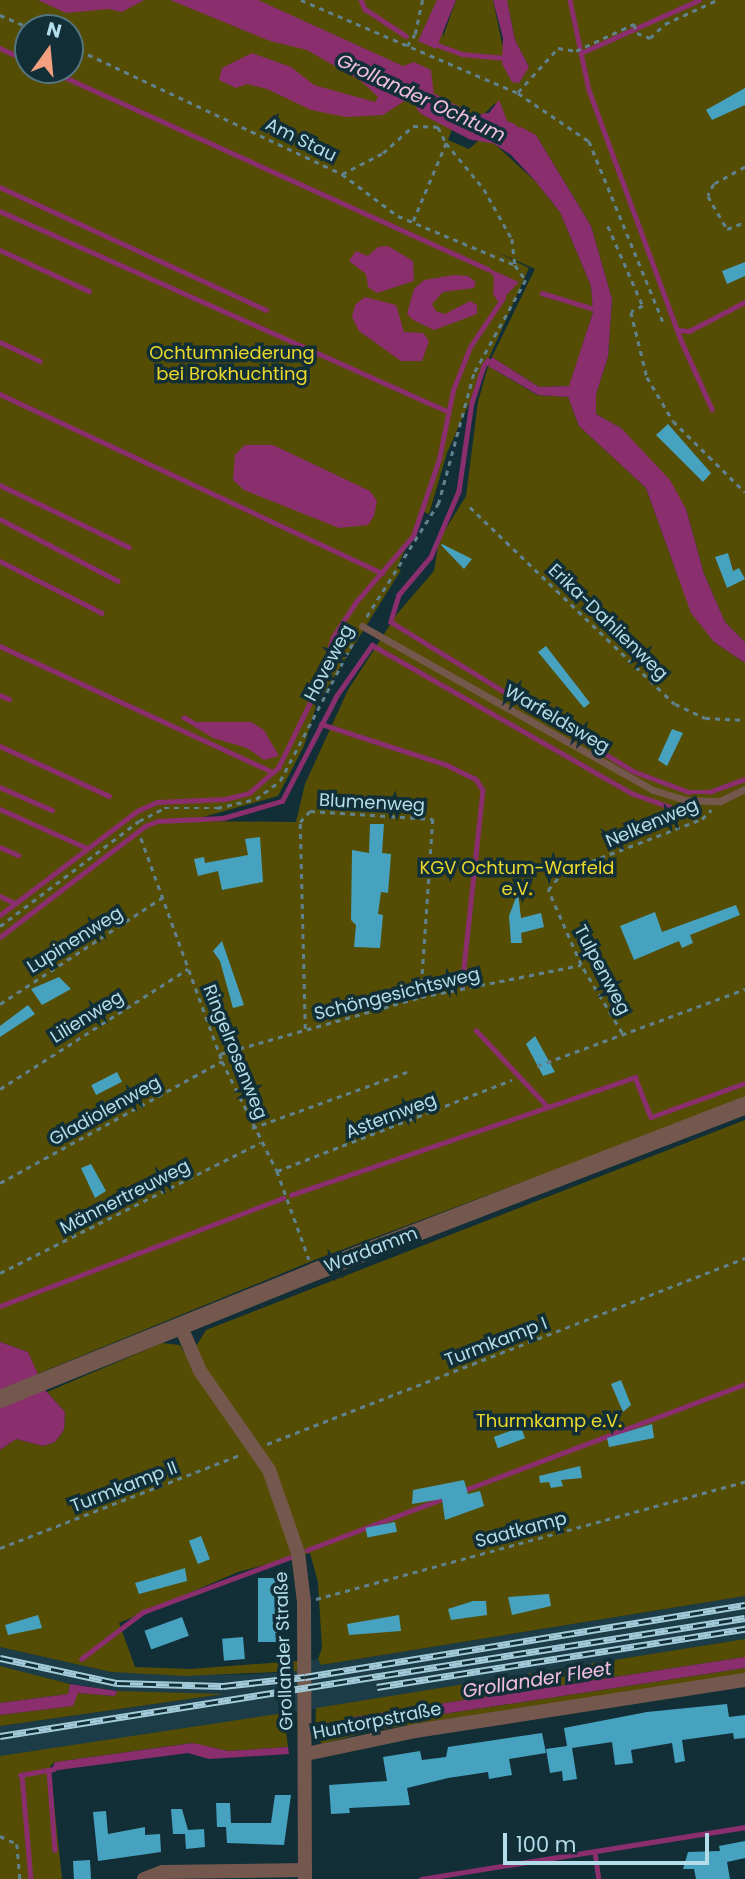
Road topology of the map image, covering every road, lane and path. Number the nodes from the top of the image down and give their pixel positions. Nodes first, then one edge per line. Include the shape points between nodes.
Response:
1 (301, 0) edge
2 (422, 0) edge
3 (717, 0) edge
4 (407, 46) junction
5 (84, 53) edge
6 (518, 93) junction
7 (446, 143) junction
8 (745, 167) edge
9 (342, 174) junction
10 (413, 222) junction
11 (745, 222) edge
12 (608, 226) dead end
13 (515, 265) junction
14 (663, 321) dead end
15 (745, 492) edge
16 (470, 507) dead end
17 (362, 626) junction
18 (745, 720) edge
19 (745, 789) edge
20 (720, 801) junction
21 (141, 838) dead end
22 (552, 880) joint
23 (163, 897) junction
24 (0, 926) edge
25 (581, 965) junction
26 (188, 969) junction
27 (745, 989) edge
28 (421, 998) junction
29 (0, 1004) edge
30 (305, 1029) junction
31 (621, 1034) junction
32 (219, 1054) junction
33 (222, 1061) junction
34 (537, 1066) dead end
35 (407, 1073) dead end
36 (512, 1080) dead end
37 (0, 1088) edge
38 (745, 1106) edge
39 (252, 1128) junction
40 (261, 1143) junction
41 (277, 1171) junction
42 (0, 1183) edge
43 (745, 1258) edge
44 (314, 1272) junction
45 (0, 1273) edge
46 (181, 1327) junction
47 (0, 1399) edge
48 (257, 1448) junction
49 (745, 1482) edge
50 (0, 1548) edge
51 (304, 1602) junction
52 (745, 1680) edge
53 (306, 1754) junction
54 (0, 1836) edge
55 (250, 1875) edge
56 (305, 1875) edge
57 (20, 1879) edge
58 (144, 1879) edge

1 - 4 path
2 - 4 path via 415,34
3 - 6 path via 665,24 650,38 637,33 634,24 576,51 558,48
4 - 6 path
5 - 9 path, Am Stau
6 - 14 path via 589,141
7 - 9 path via 439,127 413,126 383,153
7 - 10 path
7 - 13 path via 484,188 512,239
8 - 11 path via 709,188 708,196 727,229
9 - 10 path, Am Stau
10 - 13 path, Am Stau
12 - 15 path via 643,306 631,312 648,377 673,421
13 - 17 path, Hoveweg via 526,280 474,374 439,503 408,556 377,594
16 - 18 path, Erika-Dahlienweg via 675,704 705,718
17 - 20 lane, Warfeldsweg via 627,778 685,800
17 - 24 path, Hoveweg via 280,781 256,799 217,808 164,808 138,821
19 - 20 lane, Warfeldsweg
20 - 22 path, Nelkenweg via 702,819
21 - 23 path, Ringelrosenweg
22 - 25 path, Tulpenweg via 548,890
23 - 26 path, Ringelrosenweg
23 - 29 path, Lupinenweg
25 - 28 path, Schöngesichtsweg
25 - 31 path, Tulpenweg
26 - 32 path, Ringelrosenweg
26 - 37 path, Lilienweg
27 - 31 path
28 - 30 path, Schöngesichtsweg
28 - 30 path, Blumenweg via 433,819 310,811 300,822
30 - 32 path, Schöngesichtsweg
31 - 34 path
32 - 33 path, Ringelrosenweg
33 - 39 path, Ringelrosenweg
33 - 42 path, Gladiolenweg
35 - 39 path
36 - 41 path, Asternweg
38 - 44 street, Wardamm
39 - 40 path, Ringelrosenweg
40 - 41 path, Ringelrosenweg
40 - 45 path, Männertreuweg
41 - 44 path, Ringelrosenweg
43 - 48 path, Turmkamp I
44 - 46 street, Wardamm
46 - 47 street, Wardamm
46 - 48 street, Grollander Straße via 200,1371
48 - 50 path, Turmkamp II
48 - 51 street, Grollander Straße via 298,1553
49 - 51 path, Saatkamp
51 - 53 street, Grollander Straße
52 - 53 street, Huntorpstraße via 415,1731
53 - 56 street, Grollander Straße
54 - 57 path via 17,1844
55 - 56 street
55 - 58 street via 162,1872

